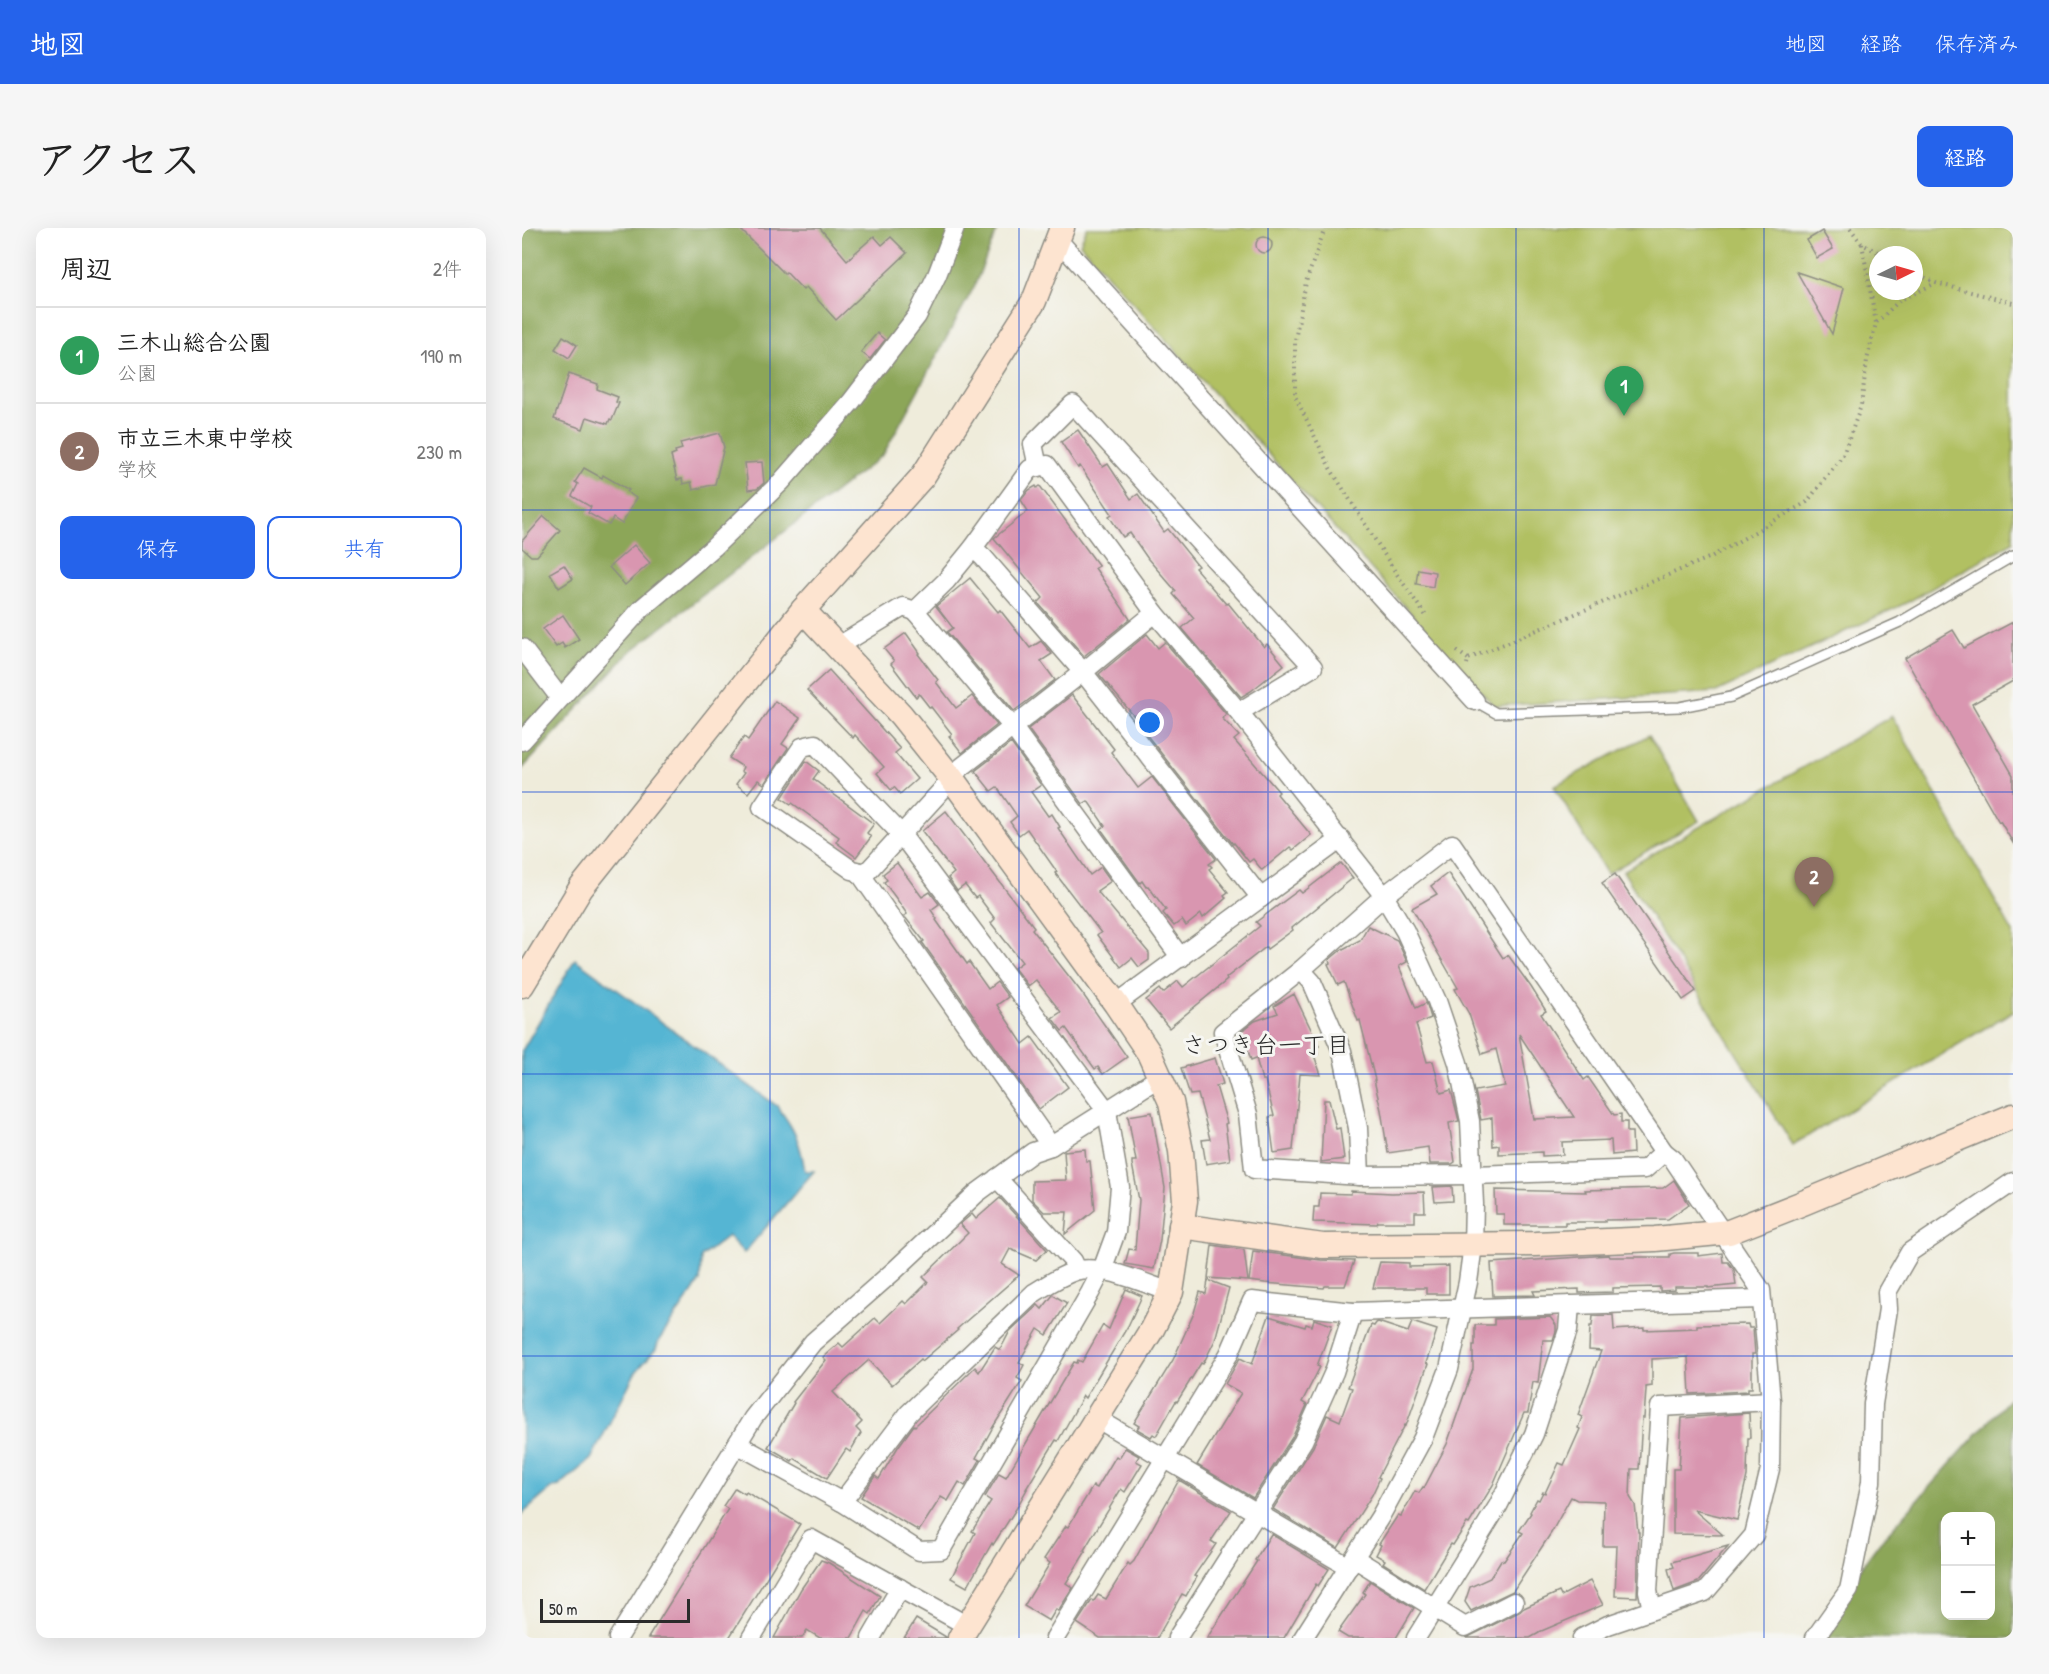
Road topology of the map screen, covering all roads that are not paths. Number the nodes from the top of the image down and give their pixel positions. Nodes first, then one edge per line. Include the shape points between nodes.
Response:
1 (955, 228) edge
2 (1060, 234) edge
3 (1038, 467) junction
4 (973, 548) junction
5 (2013, 556) edge
6 (803, 610) junction
7 (915, 611) junction
8 (1155, 613) junction
9 (837, 647) junction
10 (522, 648) edge
11 (1083, 672) junction
12 (560, 698) junction
13 (1475, 701) joint
14 (1239, 712) junction
15 (1012, 726) junction
16 (522, 741) edge
17 (950, 778) junction
18 (901, 834) junction
19 (1341, 839) junction
20 (859, 872) junction
21 (1384, 896) junction
22 (1262, 898) junction
23 (1181, 958) junction
24 (1301, 970) junction
25 (522, 985) edge
26 (1116, 1004) junction
27 (1160, 1077) junction
28 (1107, 1112) junction
29 (2013, 1116) edge
30 (1051, 1146) junction
31 (1664, 1152) junction
32 (1473, 1175) junction
33 (1360, 1176) junction
34 (997, 1178) junction
35 (2013, 1182) edge
36 (1181, 1226) junction
37 (1723, 1232) junction
38 (1473, 1245) junction
39 (1077, 1270) junction
40 (1102, 1270) junction
41 (1171, 1292) junction
42 (1761, 1299) junction
43 (1570, 1305) junction
44 (1462, 1308) junction
45 (1353, 1312) junction
46 (1771, 1401) junction
47 (1096, 1418) junction
48 (737, 1444) junction
49 (1166, 1459) junction
50 (842, 1502) junction
51 (1257, 1513) junction
52 (1351, 1562) junction
53 (900, 1588) junction
54 (1514, 1602) dead end
55 (1435, 1607) junction
56 (1652, 1610) junction
57 (963, 1631) edge
58 (618, 1638) edge
59 (751, 1638) edge
60 (871, 1638) edge
61 (1055, 1638) edge
62 (1177, 1638) edge
63 (1303, 1638) edge
64 (1416, 1638) edge
65 (1582, 1638) edge
66 (1815, 1638) edge

1 - 12 street via 917,316 851,402 781,482 714,547 642,608
2 - 6 street via 1034,301 923,476
2 - 13 street
3 - 4 street via 1030,469
3 - 8 street via 1047,465
3 - 14 street via 1034,444 1072,404 1313,667
4 - 7 street
4 - 11 street
5 - 13 lane via 1900,622 1731,697 1680,706 1496,713
6 - 9 street
6 - 25 street via 581,888
7 - 9 street via 903,607
7 - 15 street
8 - 11 street
8 - 14 street
9 - 17 street via 901,715
10 - 12 street
11 - 15 street
11 - 22 street
12 - 16 street
14 - 19 street
15 - 17 street
15 - 23 street
17 - 18 street
17 - 26 street
18 - 20 street via 866,873
18 - 20 street via 815,744 802,747 762,807
18 - 28 street
19 - 21 street
19 - 22 street
20 - 30 street
21 - 24 street
21 - 31 street via 1452,844
21 - 32 street via 1437,1001 1458,1063 1470,1121
22 - 23 street
23 - 26 street
24 - 33 street via 1312,982 1342,1051 1358,1128
24 - 33 street via 1223,1032 1248,1114 1254,1169
26 - 27 street
27 - 28 street
27 - 36 street via 1171,1102 1181,1151 1185,1201
28 - 30 street
28 - 40 street via 1120,1187 1116,1232
29 - 37 street
30 - 34 street via 1033,1152
31 - 32 street via 1645,1169
31 - 37 street via 1673,1159
32 - 33 street
32 - 38 street
34 - 39 street
34 - 48 street via 813,1342
35 - 66 street via 1910,1252 1887,1292 1888,1309 1873,1404 1871,1482 1849,1590
36 - 38 street via 1323,1246
36 - 41 street
37 - 38 street via 1655,1239
37 - 42 street via 1761,1290
38 - 44 street
39 - 40 street
39 - 50 street via 1034,1293 909,1413
40 - 41 street
40 - 50 street via 941,1550 919,1551
41 - 47 street
42 - 43 street
42 - 46 street
43 - 44 street
43 - 55 street via 1568,1330 1534,1434 1498,1506
44 - 45 street
44 - 52 street via 1449,1369 1423,1438
45 - 49 street via 1252,1301 1229,1353
45 - 51 street via 1334,1372 1303,1441
46 - 56 street via 1770,1469 1754,1535 1705,1592
46 - 56 street via 1660,1407 1648,1591
47 - 49 street
47 - 57 street
48 - 50 street
48 - 58 street
49 - 51 street
49 - 61 street
51 - 52 street
51 - 62 street
52 - 55 street
52 - 63 street
53 - 57 street
53 - 59 street via 811,1539
53 - 60 street
54 - 55 street via 1465,1627
55 - 64 street
56 - 65 street

